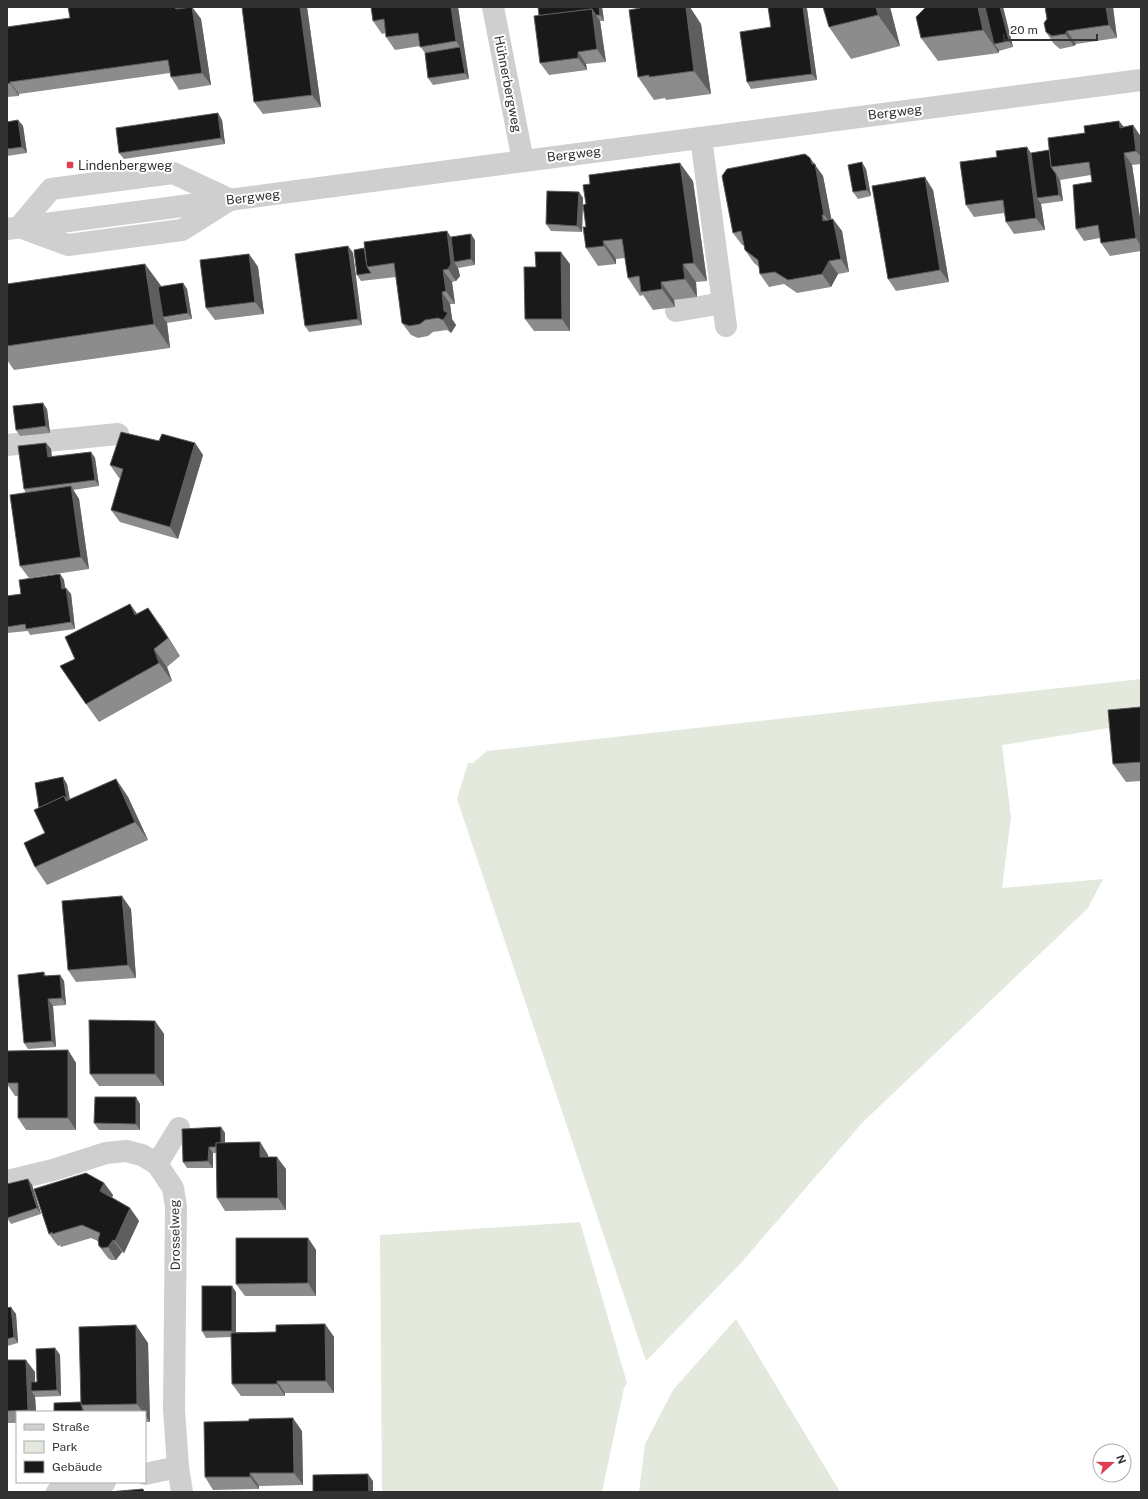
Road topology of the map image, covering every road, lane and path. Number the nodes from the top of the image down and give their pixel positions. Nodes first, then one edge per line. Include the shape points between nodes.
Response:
1 (494, 7) edge
2 (1141, 80) edge
3 (701, 138) junction
4 (523, 160) junction
5 (230, 200) junction
6 (13, 228) edge
7 (723, 303) junction
8 (676, 312) dead end
9 (726, 326) dead end
10 (118, 434) dead end
11 (7, 445) edge
12 (178, 1128) dead end
13 (157, 1164) junction
14 (7, 1180) edge
15 (178, 1467) junction
16 (146, 1474) edge
17 (100, 1483) edge
18 (57, 1492) edge
19 (182, 1492) edge

1 - 4 street, Hühnerbergweg
2 - 3 street, Bergweg
3 - 4 street, Bergweg
3 - 7 street
4 - 5 street, Bergweg
5 - 6 street, Bergweg
5 - 6 street via 173,173 51,189
7 - 8 street
7 - 9 street
10 - 11 street
12 - 13 street
13 - 14 street, Drosselweg via 142,1155 126,1151 106,1153 53,1170
13 - 15 street, Drosselweg via 173,1188 176,1207 174,1410
15 - 16 street
15 - 19 street, Drosselweg
17 - 18 street

